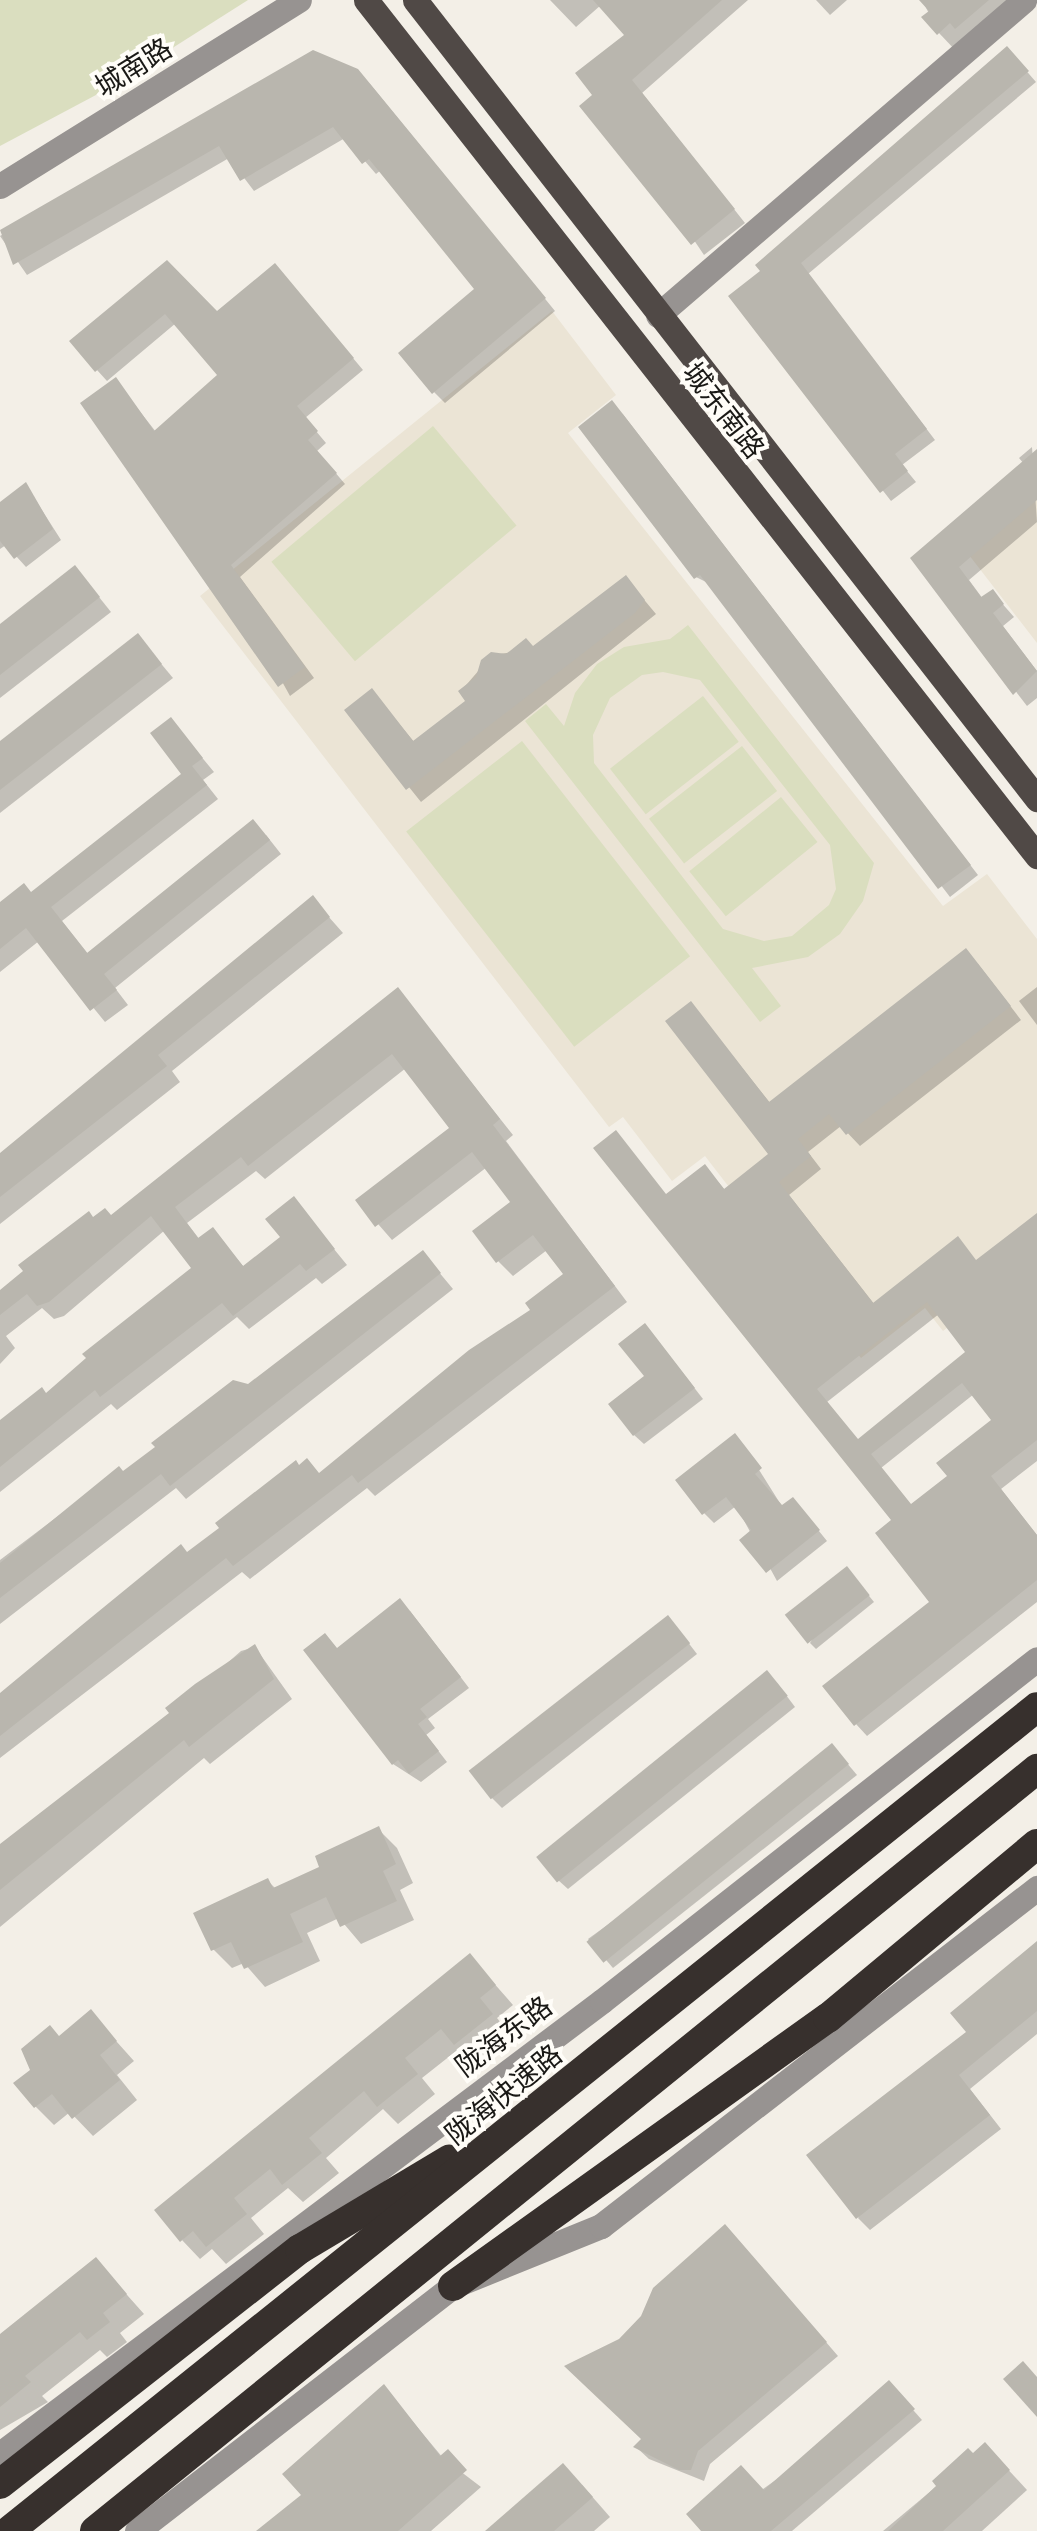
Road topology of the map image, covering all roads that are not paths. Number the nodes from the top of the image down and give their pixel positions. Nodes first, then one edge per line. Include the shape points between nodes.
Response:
1 (300, 0) edge
2 (366, 0) edge
3 (414, 0) edge
4 (1024, 0) edge
5 (0, 186) edge
6 (658, 315) junction
7 (1037, 799) edge
8 (1037, 856) edge
9 (1037, 1659) edge
10 (1037, 1707) edge
11 (1037, 1769) edge
12 (1037, 1844) edge
13 (1037, 1888) edge
14 (554, 2097) junction
15 (453, 2286) junction
16 (0, 2454) edge
17 (0, 2484) edge
18 (9, 2531) edge
19 (95, 2531) edge
20 (137, 2531) edge

1 - 5 street, 城南路
2 - 8 main road, 城东南路
3 - 6 main road, 城东南路
4 - 6 street
6 - 7 main road, 城东南路
9 - 16 street, 陇海东路 via 602,2002
10 - 14 highway, 陇海快速路
11 - 19 highway
12 - 15 highway via 828,2018
13 - 15 street via 601,2226
14 - 17 highway via 300,2250
14 - 18 highway, 陇海快速路
15 - 20 street

